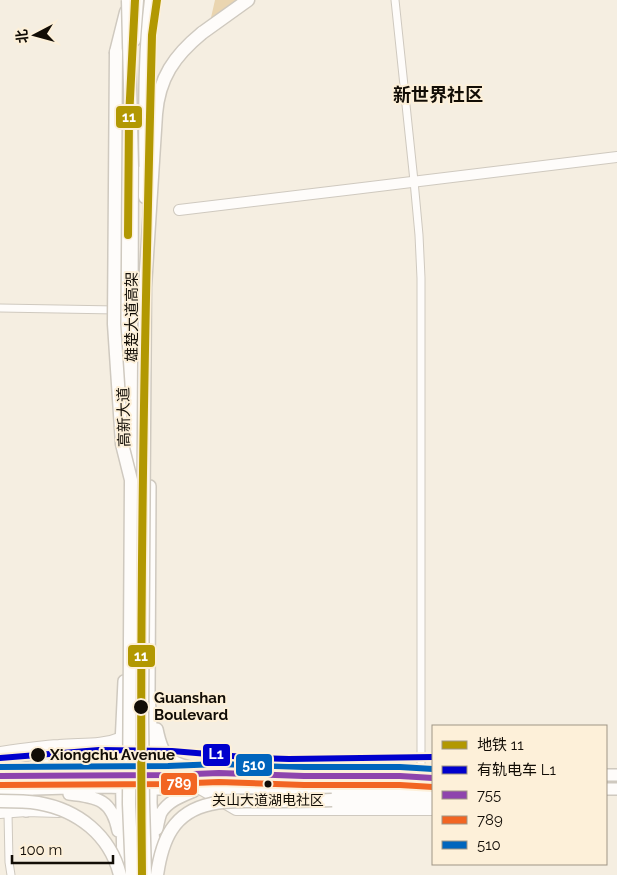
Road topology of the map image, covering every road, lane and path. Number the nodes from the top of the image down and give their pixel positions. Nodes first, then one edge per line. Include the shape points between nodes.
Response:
1 (129, 0) edge
2 (137, 0) edge
3 (153, 0) edge
4 (395, 0) edge
5 (247, 1) edge
6 (617, 157) edge
7 (132, 167) junction
8 (414, 181) junction
9 (179, 210) dead end
10 (145, 287) junction
11 (0, 308) edge
12 (122, 310) junction
13 (130, 480) junction
14 (149, 695) junction
15 (122, 740) junction
16 (0, 752) edge
17 (219, 773) junction
18 (0, 775) edge
19 (122, 775) junction
20 (152, 775) junction
21 (421, 778) junction
22 (432, 778) edge
23 (28, 788) junction
24 (122, 788) junction
25 (152, 789) junction
26 (200, 789) junction
27 (0, 790) edge
28 (432, 790) edge
29 (432, 800) edge
30 (0, 801) edge
31 (432, 810) edge
32 (26, 811) junction
33 (4, 813) edge
34 (154, 845) junction
35 (122, 848) junction
36 (11, 875) edge
37 (122, 875) edge
38 (132, 875) edge
39 (145, 875) edge
40 (152, 875) edge
41 (157, 875) edge

1 - 7 highway, bridge
1 - 12 main road, 高新大道 via 125,62
1 - 13 highway, bridge via 116,52 114,324 122,444
2 - 7 highway, 雄楚大道高架, bridge
3 - 10 highway, 雄楚大道高架, bridge via 147,41
3 - 14 main road, 高新大道 via 148,287
4 - 8 street
5 - 10 highway, bridge via 184,49 175,59 160,90
6 - 8 main road
7 - 13 highway, 雄楚大道高架, bridge
8 - 9 main road
8 - 21 street via 421,278
10 - 39 highway, 雄楚大道高架, bridge via 142,705
11 - 12 street
12 - 15 main road, 高新大道 via 127,537
13 - 38 highway, 雄楚大道高架, bridge via 129,804
14 - 17 main road via 161,747 170,760
14 - 20 main road, 高新大道
15 - 16 main road
15 - 18 main road via 93,761 27,768
15 - 19 main road, 高新大道
17 - 20 main road
17 - 21 main road
18 - 19 main road
19 - 20 main road
19 - 24 main road, 高新大道
20 - 25 main road, 高新大道
21 - 22 main road
23 - 24 main road
23 - 27 main road
23 - 32 main road
23 - 35 main road via 92,797 101,802 116,819
24 - 25 main road
24 - 35 main road, 高新大道
25 - 26 main road
25 - 34 main road, 高新大道
26 - 28 main road
26 - 31 main road via 236,810
26 - 34 main road via 166,807 160,816
29 - 41 highway, bridge via 228,801 210,804 185,816 171,830 161,851
30 - 37 highway, bridge via 37,803 63,809 81,818 106,844
32 - 33 main road
32 - 37 main road via 64,812 91,822 110,839
33 - 36 street
34 - 40 main road
35 - 37 main road

